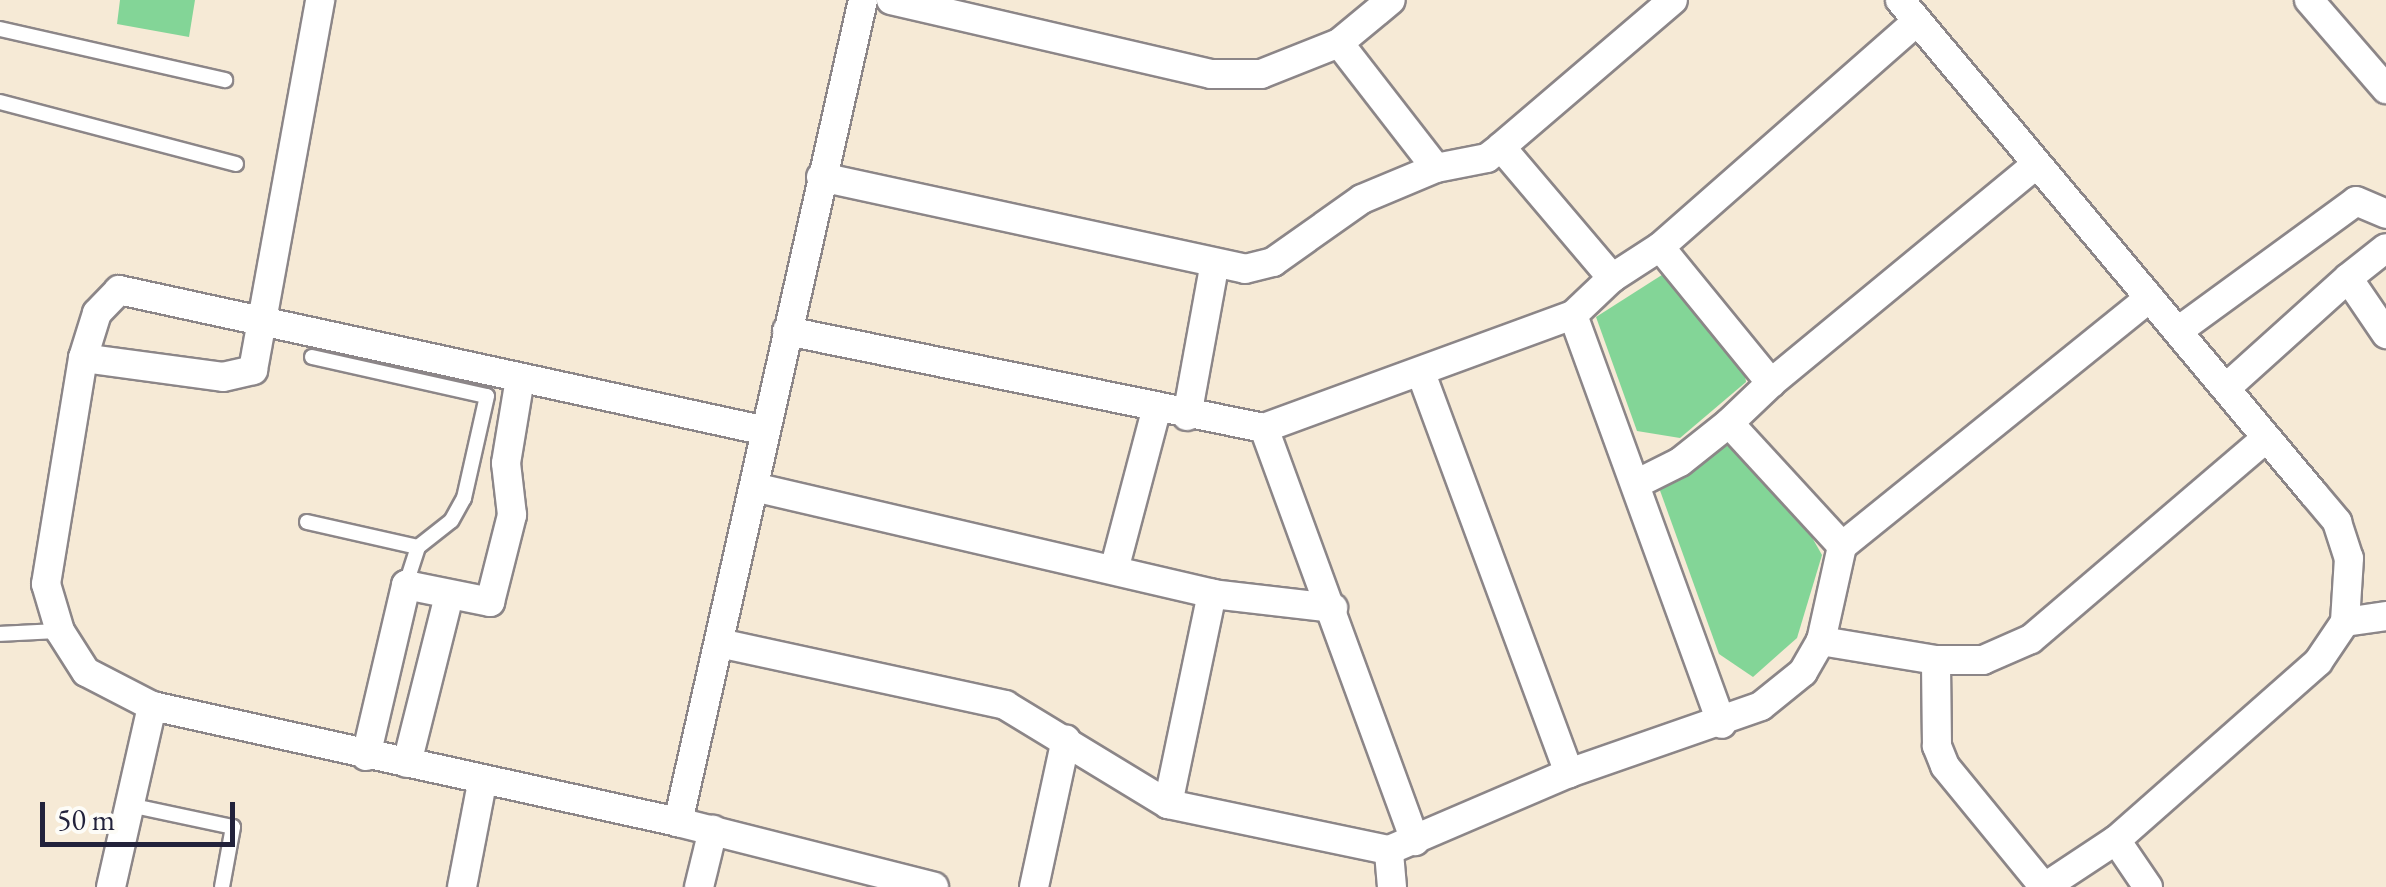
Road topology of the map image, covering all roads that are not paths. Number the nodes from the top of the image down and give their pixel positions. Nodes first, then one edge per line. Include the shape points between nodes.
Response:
1 (320, 0) edge
2 (863, 0) edge
3 (891, 0) edge
4 (1391, 0) edge
5 (1673, 0) edge
6 (2309, 0) edge
7 (1908, 11) edge
8 (0, 30) edge
9 (1339, 44) junction
10 (2380, 70) edge
11 (225, 80) dead end
12 (0, 102) edge
13 (1501, 146) junction
14 (236, 164) dead end
15 (2035, 165) junction
16 (1436, 168) junction
17 (821, 177) junction
18 (2386, 214) edge
19 (1660, 247) junction
20 (2386, 248) edge
21 (1214, 267) junction
22 (1612, 278) junction
23 (2348, 278) junction
24 (2149, 298) junction
25 (1573, 316) junction
26 (264, 322) junction
27 (787, 331) junction
28 (2178, 331) junction
29 (2386, 334) edge
30 (312, 357) dead end
31 (83, 358) junction
32 (1421, 372) junction
33 (520, 378) junction
34 (1771, 383) junction
35 (2226, 388) junction
36 (1156, 411) junction
37 (1187, 416) junction
38 (1729, 423) junction
39 (1264, 428) junction
40 (766, 431) junction
41 (2266, 438) junction
42 (1638, 483) junction
43 (754, 487) junction
44 (307, 522) dead end
45 (1842, 546) junction
46 (418, 547) junction
47 (1114, 570) junction
48 (406, 585) junction
49 (1212, 594) junction
50 (449, 596) junction
51 (1333, 608) junction
52 (2386, 616) edge
53 (2345, 622) junction
54 (60, 631) junction
55 (0, 634) edge
56 (1821, 641) junction
57 (720, 643) junction
58 (1936, 660) junction
59 (152, 706) junction
60 (1722, 724) junction
61 (1066, 739) junction
62 (366, 756) junction
63 (407, 763) junction
64 (1569, 774) junction
65 (482, 783) junction
66 (1168, 804) junction
67 (134, 806) junction
68 (678, 822) junction
69 (713, 830) junction
70 (2116, 840) junction
71 (1402, 845) junction
72 (111, 887) edge
73 (222, 887) edge
74 (462, 887) edge
75 (699, 887) edge
76 (934, 887) edge
77 (1034, 887) edge
78 (1392, 887) edge
79 (2044, 887) edge
80 (2148, 887) edge

1 - 26 street
2 - 17 street
3 - 9 street via 1211,74 1261,74
4 - 9 street
5 - 13 street
6 - 10 street
7 - 15 street
7 - 19 street
8 - 11 lane
9 - 16 street
12 - 14 lane
13 - 16 street via 1487,158
13 - 22 street
15 - 24 street
15 - 34 street
16 - 21 street via 1331,217 1274,262
17 - 21 street
17 - 27 street
18 - 28 street via 2356,201
19 - 22 street
19 - 34 street
20 - 23 street
21 - 37 street
22 - 25 street
23 - 29 street
23 - 35 street
24 - 28 street
24 - 45 street
25 - 32 street
25 - 42 street
26 - 31 street via 258,358 244,374 223,377
26 - 31 street via 119,290 97,313
26 - 33 street
27 - 36 street
27 - 40 street
28 - 35 street
30 - 46 lane via 487,396 464,498 452,521
31 - 54 street via 46,584
32 - 39 street
32 - 64 street
33 - 40 street
33 - 50 street via 506,463 512,515 490,602
34 - 38 street
35 - 41 street
36 - 37 street
36 - 47 street
37 - 39 street
38 - 42 street via 1680,462
38 - 45 street
39 - 51 street
40 - 43 street
41 - 53 street via 2336,522 2349,558
41 - 58 street via 2030,639 1983,660
42 - 60 street
43 - 47 street
43 - 57 street
44 - 46 lane
45 - 56 street
46 - 48 lane
47 - 49 street
48 - 50 street
48 - 62 street
49 - 51 street
49 - 66 street
50 - 63 street
51 - 71 street
52 - 53 street
53 - 70 street via 2281,699
54 - 55 lane
54 - 59 street via 86,672
56 - 58 street
56 - 60 street via 1783,692
57 - 61 street via 1005,705
57 - 68 street
58 - 79 street via 1937,746 1944,766
59 - 62 street
59 - 67 street
60 - 64 street
61 - 66 street
61 - 77 street
62 - 63 street
63 - 65 street
64 - 71 street
65 - 68 street
65 - 74 street
66 - 71 street
67 - 72 street
67 - 73 lane via 233,827
68 - 69 street
69 - 75 street
69 - 76 street
70 - 79 street
70 - 80 street
71 - 78 street

